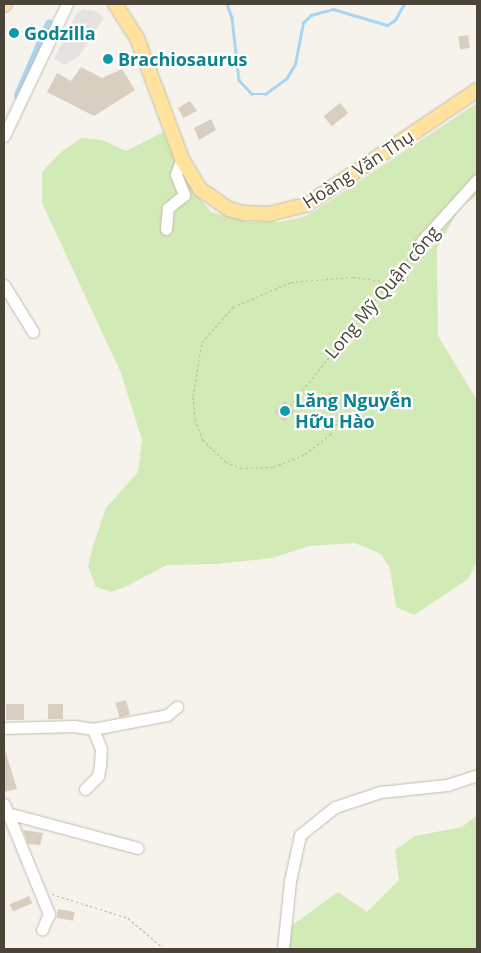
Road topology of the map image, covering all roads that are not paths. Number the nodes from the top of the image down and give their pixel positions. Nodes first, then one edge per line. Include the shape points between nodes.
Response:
1 (67, 4) edge
2 (115, 4) edge
3 (477, 90) edge
4 (4, 136) edge
5 (182, 159) junction
6 (477, 180) edge
7 (166, 229) dead end
8 (421, 242) road end
9 (4, 285) edge
10 (33, 332) dead end
11 (176, 707) dead end
12 (4, 728) edge
13 (93, 729) junction
14 (477, 775) edge
15 (85, 788) dead end
16 (4, 804) edge
17 (11, 814) junction
18 (138, 848) dead end
19 (42, 930) dead end
20 (283, 949) edge

1 - 4 street
2 - 5 main road, Hoàng Văn Thụ via 137,38
3 - 5 main road, Hoàng Văn Thụ via 330,190 288,211 269,214 229,209 200,189
5 - 7 street via 176,174 184,195 168,208
6 - 8 street, Long Mỹ Quận công
9 - 10 street
11 - 13 street via 167,715
12 - 13 street via 74,726
13 - 15 street via 100,749 100,766 98,776
14 - 20 street via 447,785 380,792 335,807 300,835 290,881
16 - 17 street
17 - 18 street
17 - 19 street via 49,914

